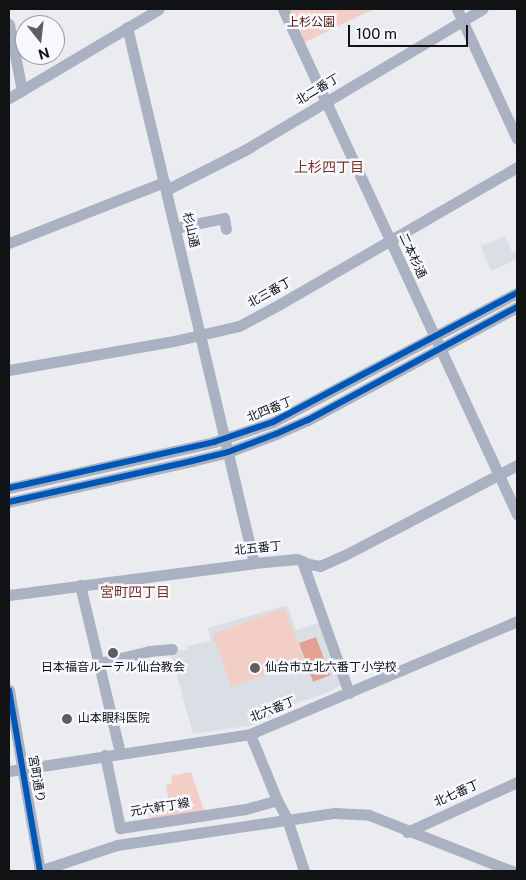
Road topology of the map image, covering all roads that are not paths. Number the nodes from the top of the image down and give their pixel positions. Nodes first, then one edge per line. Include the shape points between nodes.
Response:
1 (159, 9) edge
2 (283, 9) edge
3 (457, 9) edge
4 (482, 9) edge
5 (463, 20) junction
6 (9, 24) edge
7 (127, 27) junction
8 (22, 91) junction
9 (9, 98) edge
10 (327, 101) junction
11 (517, 139) edge
12 (517, 167) edge
13 (165, 186) junction
14 (175, 228) junction
15 (226, 229) dead end
16 (390, 240) junction
17 (9, 242) edge
18 (517, 293) edge
19 (517, 307) edge
20 (201, 335) junction
21 (435, 337) junction
22 (441, 349) junction
23 (9, 370) edge
24 (225, 438) junction
25 (228, 452) junction
26 (517, 464) edge
27 (500, 474) junction
28 (9, 488) edge
29 (9, 502) edge
30 (517, 514) edge
31 (302, 561) junction
32 (254, 562) junction
33 (80, 585) junction
34 (9, 595) edge
35 (517, 621) edge
36 (172, 649) dead end
37 (99, 663) junction
38 (9, 690) edge
39 (349, 694) junction
40 (250, 734) junction
41 (120, 753) junction
42 (105, 755) junction
43 (23, 769) junction
44 (9, 771) edge
45 (517, 782) edge
46 (277, 800) junction
47 (287, 819) junction
48 (408, 832) junction
49 (40, 871) edge
50 (304, 871) edge
51 (512, 871) edge

1 - 7 street
2 - 10 street, 二本杉通
3 - 5 street
4 - 5 street, 北二番丁
5 - 10 street, 北二番丁
5 - 11 street
6 - 8 street
7 - 8 street
7 - 13 street, 杉山通
8 - 9 street
10 - 13 street, 北二番丁 via 246,150
10 - 16 street, 二本杉通
12 - 16 street, 北三番丁
13 - 14 street, 杉山通
13 - 17 street, 北二番丁
14 - 15 street via 224,218
14 - 20 street, 杉山通
16 - 20 street, 北三番丁 via 245,323
16 - 21 street, 二本杉通
18 - 21 street, 北四番丁
19 - 22 street, 北四番丁
20 - 23 street, 北三番丁
20 - 24 street, 杉山通
21 - 22 street, 二本杉通
21 - 24 street, 北四番丁 via 294,413
22 - 25 street, 北四番丁 via 308,420
22 - 27 street, 二本杉通
24 - 25 street, 杉山通
24 - 28 street, 北四番丁
25 - 29 street, 北四番丁
25 - 32 street, 杉山通
26 - 27 street, 北五番丁
27 - 30 street, 二本杉通
27 - 31 street, 北五番丁 via 320,566
31 - 32 street, 北五番丁
31 - 39 street
32 - 33 street, 北五番丁
33 - 34 street, 北五番丁
33 - 37 street
35 - 39 street, 北六番丁
36 - 37 street
37 - 41 street
38 - 43 street, 宮町通り
39 - 40 street, 北六番丁
40 - 41 street, 北六番丁
40 - 46 street
41 - 42 street, 北六番丁
42 - 43 street, 北六番丁
42 - 46 street, 元六軒丁線 via 120,828 246,809
43 - 44 street, 北六番丁
43 - 49 street, 宮町通り
45 - 48 street, 北七番丁
46 - 47 street
47 - 48 street via 335,813 369,816
47 - 49 street via 116,845
47 - 50 street
48 - 51 street

